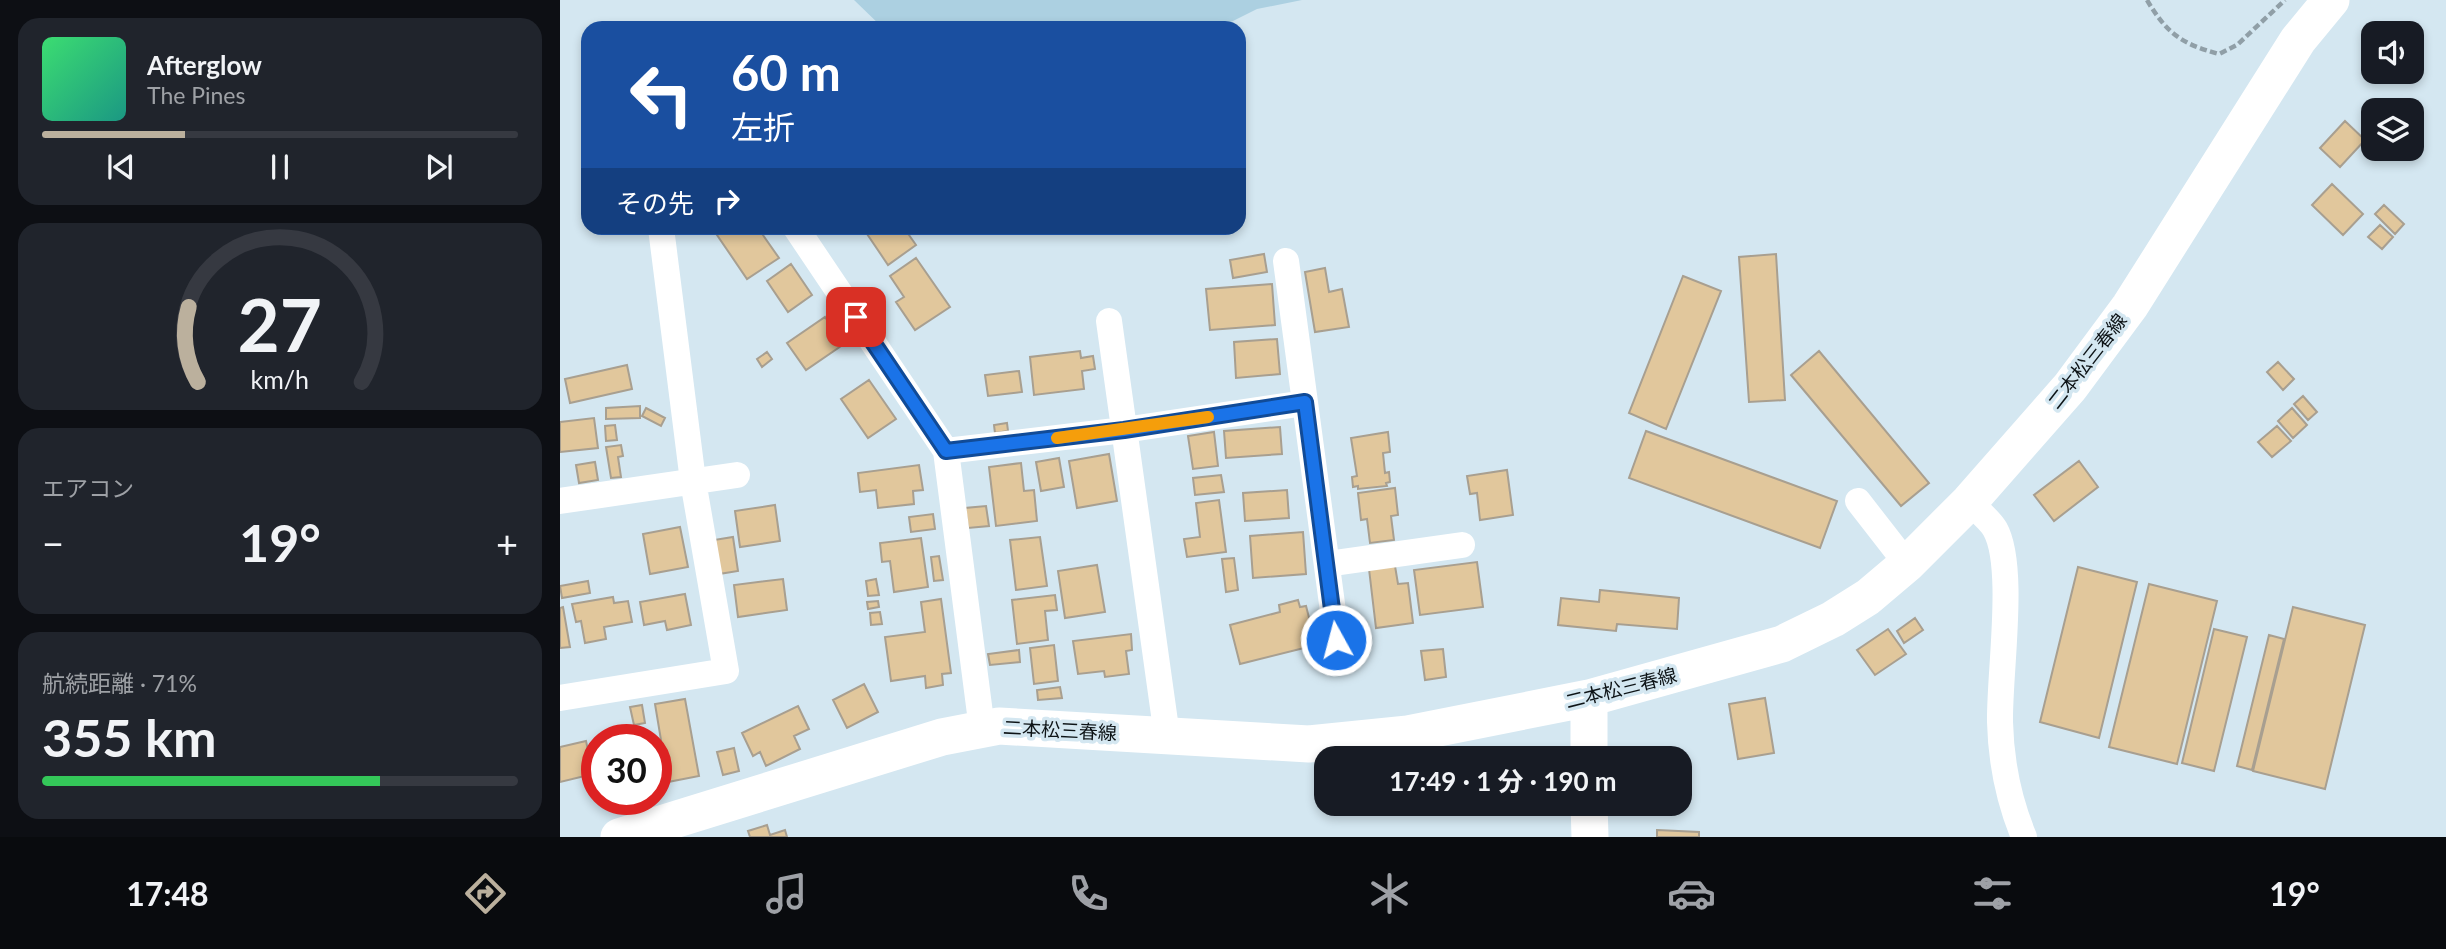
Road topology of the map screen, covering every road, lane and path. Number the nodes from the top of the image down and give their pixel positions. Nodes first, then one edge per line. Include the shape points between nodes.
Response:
1 (2147, 0) edge
2 (2285, 0) edge
3 (2331, 0) edge
4 (662, 235) edge
5 (801, 235) edge
6 (1286, 261) dead end
7 (1109, 321) dead end
8 (1305, 402) junction
9 (1124, 430) junction
10 (946, 451) junction
11 (737, 475) dead end
12 (693, 481) junction
13 (560, 501) edge
14 (1858, 502) dead end
15 (1969, 502) junction
16 (1462, 545) dead end
17 (1326, 564) junction
18 (1907, 564) junction
19 (1336, 640) dead end
20 (561, 694) edge
21 (1589, 698) junction
22 (982, 729) junction
23 (1167, 736) junction
24 (1589, 746) edge
25 (1589, 816) edge
26 (619, 837) edge
27 (1590, 837) edge
28 (2024, 837) edge

1 - 2 path via 2177,38 2219,54 2237,45
3 - 15 main road, 二本松三春線 via 2298,40 2130,306 2070,387
4 - 12 street
5 - 10 street
6 - 8 street
7 - 9 street
8 - 9 street
8 - 17 street
9 - 10 street
9 - 23 street
10 - 22 street
11 - 12 street
12 - 13 street
12 - 20 street via 726,671
14 - 18 street
15 - 18 main road, 二本松三春線
15 - 28 street via 1995,529 2005,565 2000,722 2005,774
16 - 17 street
17 - 19 street
18 - 21 main road, 二本松三春線 via 1868,597 1782,644
21 - 23 main road, 二本松三春線 via 1408,734 1309,744
21 - 24 main road
22 - 23 main road, 二本松三春線 via 999,726
22 - 26 main road, 二本松三春線 via 942,737
25 - 27 main road

